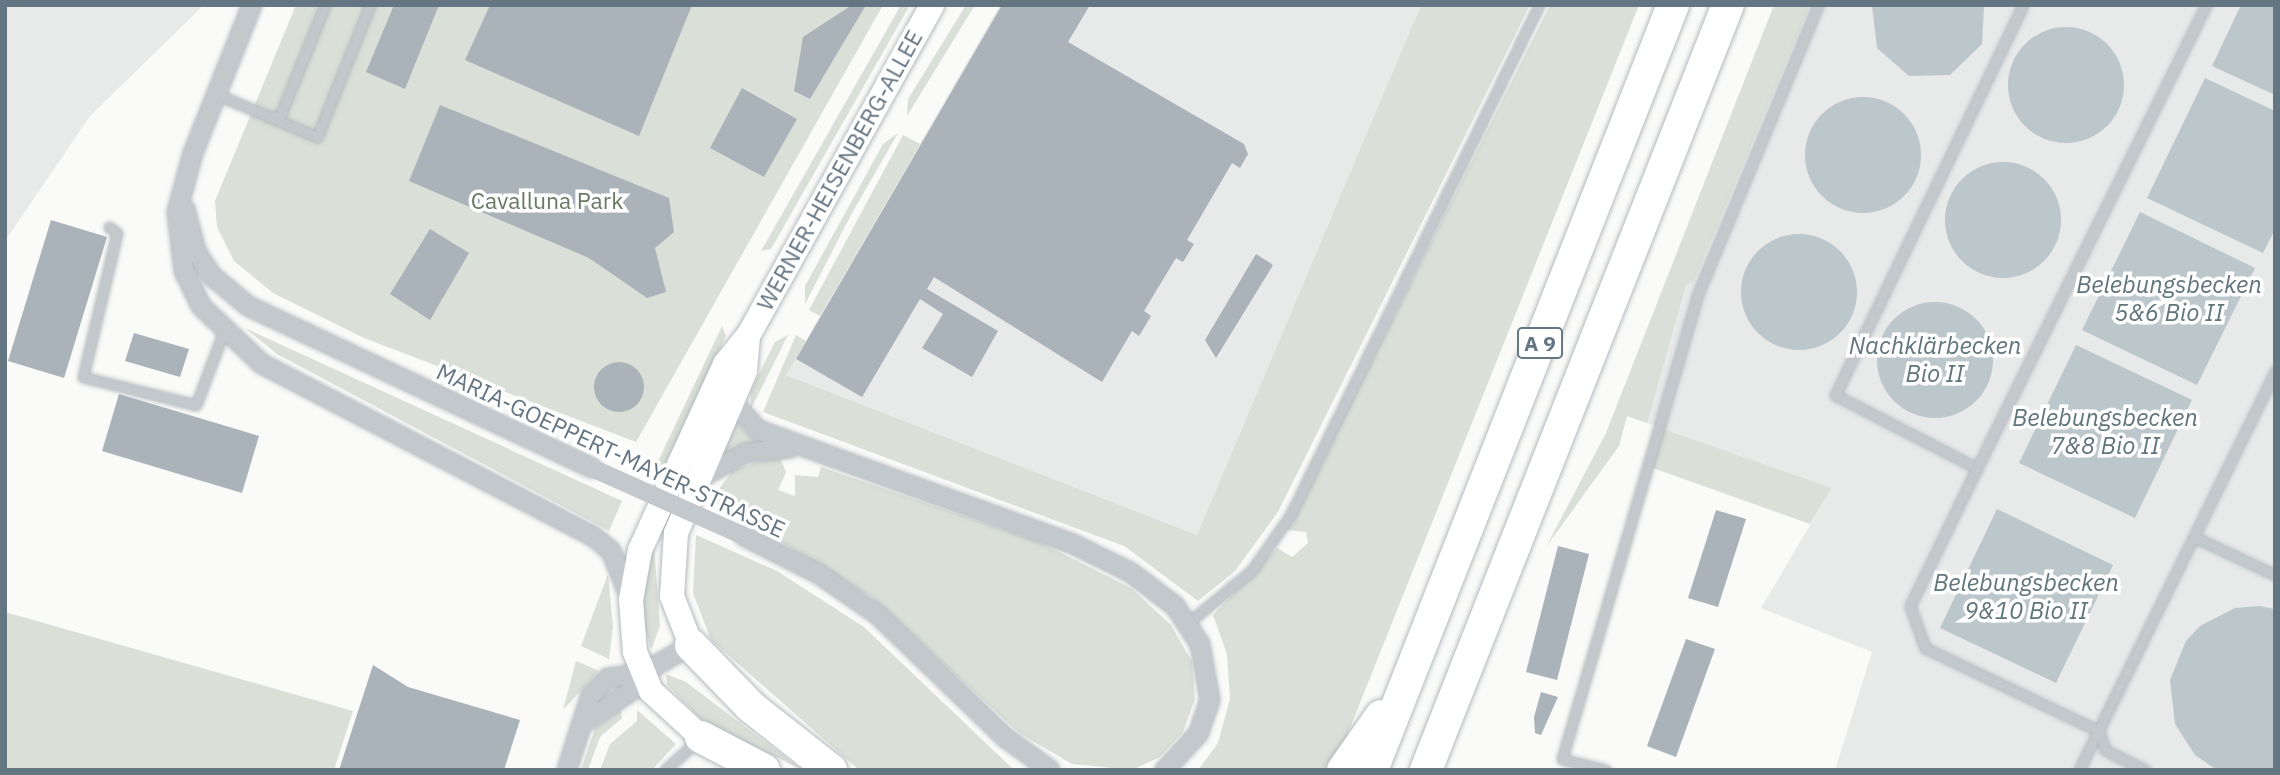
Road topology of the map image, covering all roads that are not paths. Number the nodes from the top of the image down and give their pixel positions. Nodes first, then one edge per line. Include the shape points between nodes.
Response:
1 (252, 5) edge
2 (325, 5) edge
3 (370, 5) edge
4 (932, 5) edge
5 (1539, 5) edge
6 (1673, 5) edge
7 (1728, 5) edge
8 (1818, 5) edge
9 (2023, 5) edge
10 (2206, 5) edge
11 (216, 94) junction
12 (262, 117) junction
13 (187, 174) junction
14 (109, 227) dead end
15 (223, 333) junction
16 (748, 336) junction
17 (2275, 372) edge
18 (732, 401) junction
19 (797, 448) junction
20 (1977, 468) junction
21 (696, 480) junction
22 (2194, 537) junction
23 (2275, 575) edge
24 (632, 600) junction
25 (1188, 623) junction
26 (691, 645) junction
27 (643, 673) junction
28 (1407, 681) junction
29 (2099, 731) junction
30 (701, 737) junction
31 (568, 770) edge
32 (665, 770) edge
33 (764, 770) edge
34 (831, 770) edge
35 (1051, 770) edge
36 (1165, 770) edge
37 (1343, 770) edge
38 (1372, 770) edge
39 (1426, 770) edge
40 (1606, 770) edge
41 (2079, 770) edge
42 (2145, 770) edge

1 - 11 street, MARIA-GOEPPERT-MAYER-STRASSE
2 - 12 lane via 280,116
3 - 12 lane via 317,137
4 - 16 street, WERNER-HEISENBERG-ALLEE
5 - 25 lane via 1291,514 1252,570
6 - 28 highway, A 9
7 - 39 highway, A 9
8 - 40 lane via 1697,296 1562,759
9 - 20 lane via 1835,395
10 - 20 lane
11 - 12 lane
11 - 13 street, MARIA-GOEPPERT-MAYER-STRASSE
13 - 15 street, MARIA-GOEPPERT-MAYER-STRASSE via 177,212 182,261 201,306
13 - 35 street, MARIA-GOEPPERT-MAYER-STRASSE, bridge via 184,205 196,251 230,294 819,574 878,615 996,730
14 - 15 lane via 117,233 83,377 196,405
15 - 24 street, MARIA-GOEPPERT-MAYER-STRASSE via 262,364 593,536 611,551
16 - 18 street, WERNER-HEISENBERG-ALLEE via 745,371
16 - 24 street, WERNER-HEISENBERG-ALLEE via 725,364 650,522
17 - 22 lane
18 - 19 street, MARIA-GOEPPERT-MAYER-STRASSE via 748,424
18 - 21 street, WERNER-HEISENBERG-ALLEE
19 - 21 street, MARIA-GOEPPERT-MAYER-STRASSE via 746,453
19 - 25 street, MARIA-GOEPPERT-MAYER-STRASSE via 1105,558 1152,587
20 - 29 lane via 1910,606 1925,648
21 - 26 street, WERNER-HEISENBERG-ALLEE via 676,533 671,571 677,616
22 - 23 lane
22 - 29 lane
24 - 27 street, WERNER-HEISENBERG-ALLEE
25 - 36 street, MARIA-GOEPPERT-MAYER-STRASSE via 1208,665 1210,700 1198,734
26 - 27 street
26 - 34 highway via 742,699
27 - 30 street, WERNER-HEISENBERG-ALLEE via 662,704
27 - 31 street via 626,672 598,686
28 - 37 highway
28 - 38 highway, A 9
29 - 41 lane
29 - 42 lane via 2105,750
30 - 32 lane
30 - 33 highway

